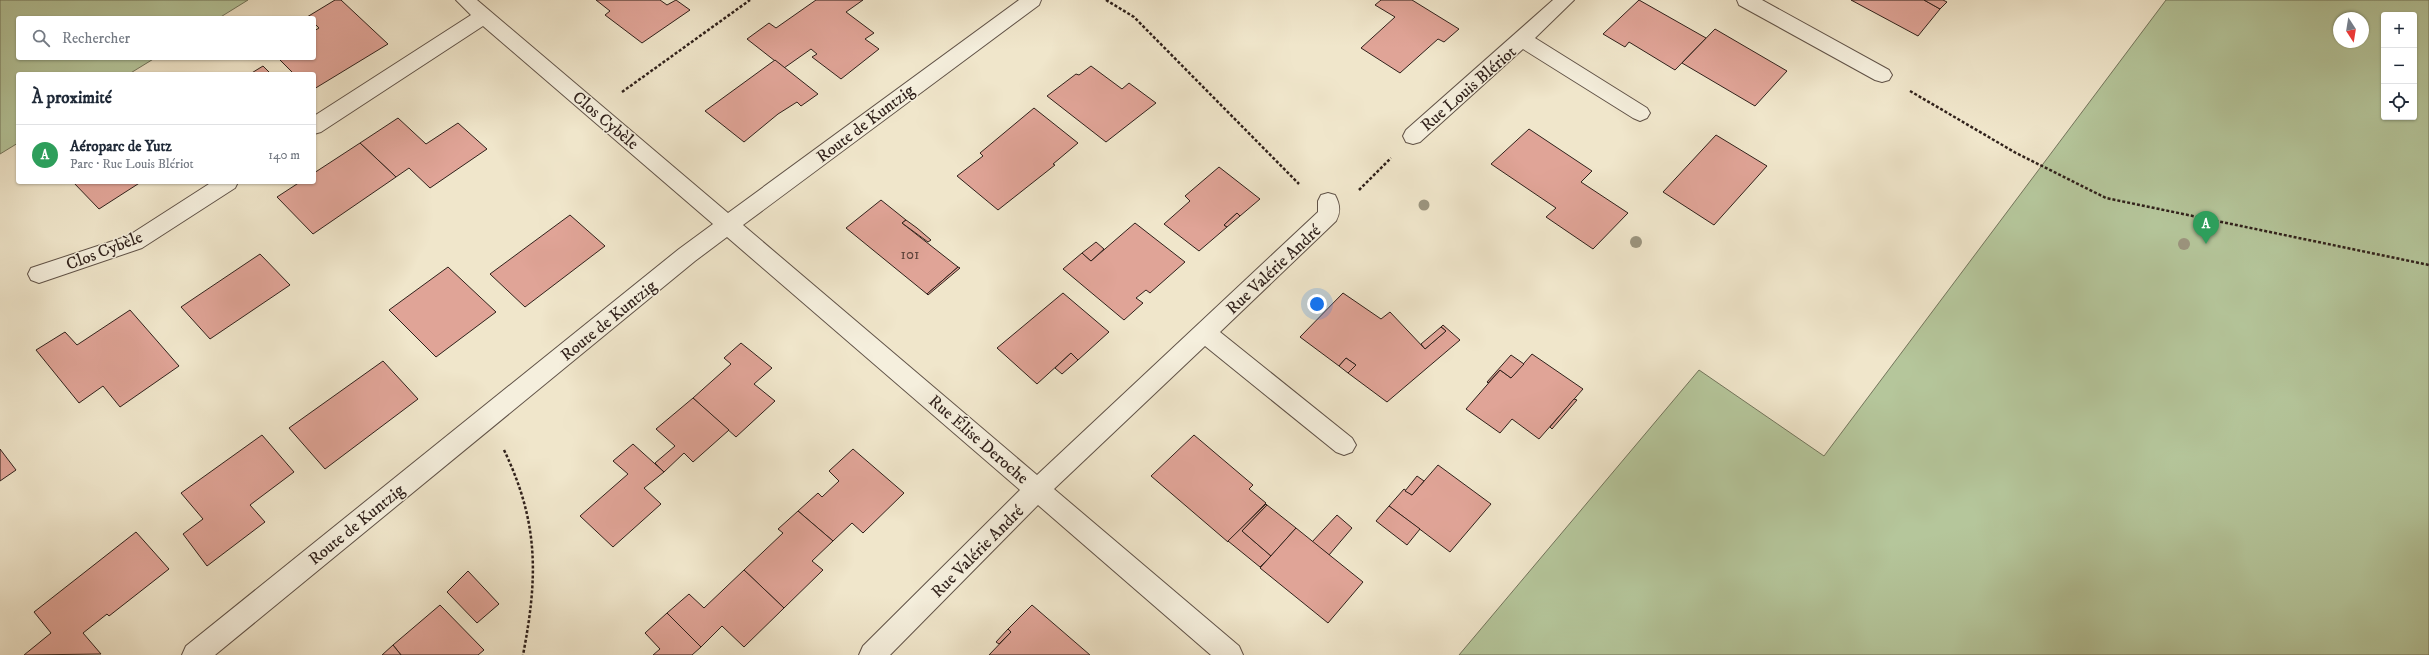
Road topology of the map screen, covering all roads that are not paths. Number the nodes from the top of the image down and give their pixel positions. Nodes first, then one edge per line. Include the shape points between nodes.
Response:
1 (465, 0) edge
2 (1032, 0) edge
3 (1565, 0) edge
4 (1746, 0) edge
5 (484, 16) junction
6 (1523, 40) junction
7 (1882, 75) road end
8 (1640, 113) dead end
9 (316, 125) edge
10 (1414, 136) road end
11 (225, 184) edge
12 (1328, 201) road end
13 (728, 224) junction
14 (39, 274) dead end
15 (1205, 332) junction
16 (1344, 445) dead end
17 (1038, 490) junction
18 (195, 655) edge
19 (872, 655) edge
20 (1230, 655) edge

1 - 5 street, Clos Cybèle
2 - 13 street, Route de Kuntzig
3 - 6 street, Rue Louis Blériot
4 - 7 street
5 - 9 street
5 - 13 street, Clos Cybèle
6 - 8 street, Rue Louis Blériot
6 - 10 street, Rue Louis Blériot
11 - 14 street, Clos Cybèle via 135,242
12 - 15 street, Rue Valérie André via 1330,215
13 - 17 street, Rue Élise Deroche
13 - 18 street, Route de Kuntzig
15 - 16 street
15 - 17 street, Rue Valérie André
17 - 19 street, Rue Valérie André
17 - 20 street, Rue Élise Deroche

